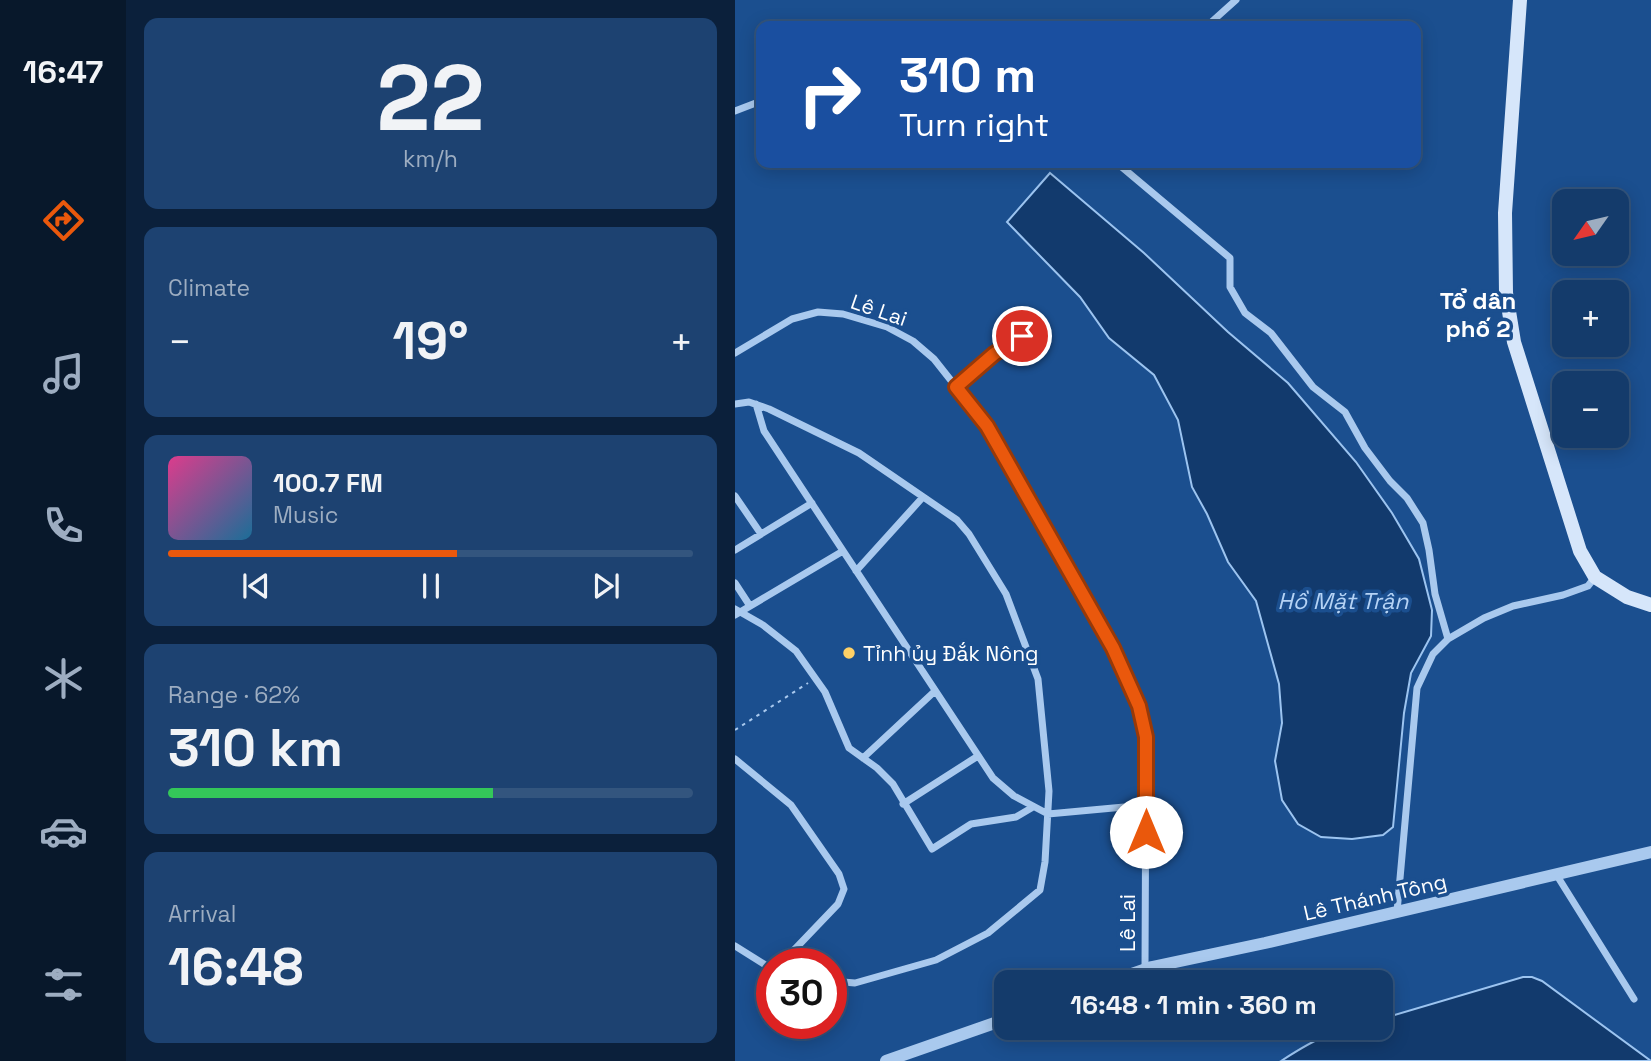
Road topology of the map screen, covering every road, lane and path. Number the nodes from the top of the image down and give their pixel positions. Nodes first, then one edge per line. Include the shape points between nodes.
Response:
1 (1236, 0) edge
2 (1520, 0) edge
3 (1213, 21) edge
4 (756, 104) edge
5 (735, 111) edge
6 (1123, 168) edge
7 (1039, 328) dead end
8 (735, 353) edge
9 (956, 387) junction
10 (735, 404) edge
11 (756, 404) junction
12 (735, 496) edge
13 (923, 497) junction
14 (812, 503) junction
15 (761, 534) junction
16 (735, 550) edge
17 (843, 551) junction
18 (856, 571) junction
19 (1595, 577) junction
20 (735, 583) edge
21 (1650, 602) edge
22 (750, 606) junction
23 (737, 612) edge
24 (1448, 639) junction
25 (816, 677) junction
26 (935, 691) junction
27 (735, 730) edge
28 (978, 757) junction
29 (863, 758) junction
30 (735, 759) edge
31 (903, 804) junction
32 (1146, 805) junction
33 (1033, 807) junction
34 (1048, 814) junction
35 (1651, 852) edge
36 (1556, 874) junction
37 (1397, 912) junction
38 (735, 946) edge
39 (796, 948) edge
40 (756, 959) edge
41 (1145, 969) joint
42 (847, 982) edge
43 (1634, 999) dead end
44 (994, 1023) edge
45 (886, 1061) edge

1 - 3 street
2 - 19 main road via 1505,213 1506,293 1514,342 1580,551
4 - 5 street
6 - 24 street via 1230,258 1230,287 1245,313 1272,333 1313,387 1345,412 1365,448 1407,498 1423,523
7 - 9 lane via 1009,343
8 - 9 street, Lê Lai via 792,319 818,312 843,314 887,327 913,341 935,359
9 - 32 street, Lê Lai via 987,426 1113,648 1139,706 1146,737
10 - 11 street
11 - 13 street via 859,453
11 - 14 street via 764,431
12 - 15 street
13 - 18 street
13 - 34 street via 969,534 1012,607 1038,679
14 - 15 street
14 - 17 street
15 - 16 street
17 - 18 street
17 - 22 street
18 - 26 street
19 - 21 main road via 1627,597
19 - 24 street via 1588,586 1513,606
20 - 22 street
22 - 23 street
23 - 25 street via 785,640
24 - 37 street via 1433,654 1417,688
25 - 27 path
25 - 29 street via 849,748
26 - 28 street
26 - 29 street
28 - 31 street
28 - 33 street via 1002,787
29 - 31 street via 893,784
30 - 39 street via 790,804 842,882 838,904
31 - 33 street via 932,849 971,824 1016,817
32 - 34 street
32 - 41 street, Lê Lai
33 - 34 street
34 - 42 street via 1040,890 988,933 936,960
35 - 36 street, Lê Thánh Tông
36 - 37 street, Lê Thánh Tông
36 - 43 street
37 - 41 street, Lê Thánh Tông
38 - 40 street
44 - 45 street

